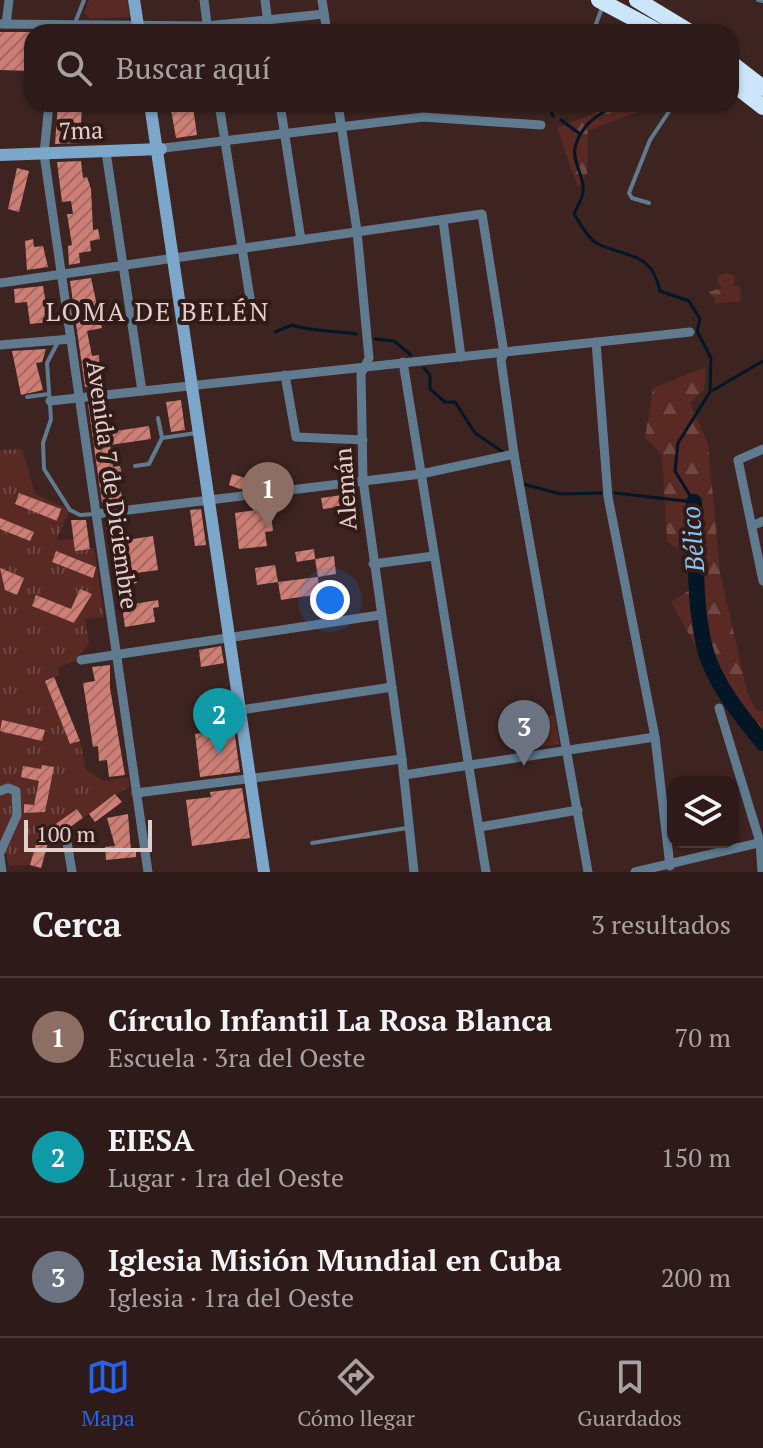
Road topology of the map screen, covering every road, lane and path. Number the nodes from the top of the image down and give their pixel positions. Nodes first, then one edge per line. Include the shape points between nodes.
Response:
1 (9, 0) edge
2 (84, 0) edge
3 (134, 0) edge
4 (142, 0) edge
5 (204, 0) edge
6 (265, 0) edge
7 (322, 0) edge
8 (637, 0) edge
9 (601, 1) edge
10 (324, 14) junction
11 (267, 19) junction
12 (3, 24) edge
13 (75, 24) edge
14 (141, 24) edge
15 (143, 24) edge
16 (206, 24) edge
17 (237, 24) edge
18 (268, 24) edge
19 (326, 24) edge
20 (595, 24) edge
21 (644, 24) edge
22 (677, 24) edge
23 (24, 25) edge
24 (739, 74) edge
25 (739, 75) edge
26 (763, 77) edge
27 (739, 78) edge
28 (763, 88) edge
29 (763, 107) edge
30 (48, 112) edge
31 (152, 112) edge
32 (158, 112) edge
33 (220, 112) edge
34 (281, 112) edge
35 (339, 112) edge
36 (669, 112) edge
37 (541, 125) dead end
38 (341, 127) junction
39 (284, 134) junction
40 (224, 141) junction
41 (160, 149) junction
42 (106, 152) junction
43 (44, 154) junction
44 (0, 155) edge
45 (649, 203) dead end
46 (443, 220) junction
47 (357, 231) junction
48 (301, 240) junction
49 (242, 248) junction
50 (176, 258) junction
51 (123, 265) junction
52 (62, 274) junction
53 (0, 283) edge
54 (250, 298) dead end
55 (690, 332) dead end
56 (71, 339) junction
57 (59, 340) junction
58 (596, 342) junction
59 (0, 345) edge
60 (504, 353) junction
61 (461, 357) junction
62 (403, 362) junction
63 (365, 366) junction
64 (285, 375) junction
65 (196, 385) junction
66 (142, 391) junction
67 (100, 395) junction
68 (27, 397) dead end
69 (50, 397) junction
70 (80, 398) junction
71 (158, 418) dead end
72 (106, 427) dead end
73 (199, 433) junction
74 (162, 438) junction
75 (363, 440) junction
76 (763, 449) edge
77 (514, 454) junction
78 (135, 466) dead end
79 (421, 474) junction
80 (363, 480) junction
81 (213, 500) junction
82 (96, 514) junction
83 (763, 521) edge
84 (752, 526) junction
85 (434, 556) junction
86 (373, 564) junction
87 (763, 581) edge
88 (380, 615) junction
89 (234, 637) junction
90 (116, 654) junction
91 (81, 660) dead end
92 (392, 687) junction
93 (719, 708) dead end
94 (247, 709) junction
95 (655, 737) junction
96 (568, 750) junction
97 (402, 759) junction
98 (470, 765) junction
99 (404, 775) junction
100 (254, 779) junction
101 (0, 791) edge
102 (136, 793) junction
103 (578, 810) junction
104 (409, 827) junction
105 (480, 827) junction
106 (67, 842) dead end
107 (762, 842) edge
108 (312, 843) dead end
109 (0, 855) edge
110 (670, 866) junction
111 (2, 872) edge
112 (72, 872) edge
113 (148, 872) edge
114 (264, 872) edge
115 (271, 872) edge
116 (414, 872) edge
117 (486, 872) edge
118 (588, 872) edge
119 (635, 872) edge
120 (762, 872) edge

1 - 12 street
2 - 13 lane
3 - 14 main road
4 - 15 main road
5 - 16 street
6 - 11 street
7 - 10 street
8 - 22 highway
9 - 20 lane
9 - 21 highway
10 - 11 street
10 - 19 street
11 - 17 street
11 - 18 street
12 - 23 street
24 - 26 highway
25 - 28 highway
27 - 29 highway
30 - 43 street, Avenida 7 de Diciembre
31 - 41 main road
32 - 41 main road
33 - 40 street
34 - 39 street
35 - 38 street, Alemán
36 - 45 lane via 650,140 629,193
37 - 38 street via 423,117
38 - 39 street
38 - 47 street, Alemán
39 - 40 street
39 - 48 street
40 - 41 street
40 - 49 street
41 - 42 main road, 7ma
41 - 50 main road
42 - 43 main road, 7ma
42 - 51 street
43 - 44 main road, 7ma
43 - 52 street, Avenida 7 de Diciembre
46 - 47 street
46 - 60 street via 482,214
46 - 61 street
47 - 48 street
47 - 63 street, Alemán via 369,358
48 - 49 street
49 - 50 street
49 - 54 street
50 - 51 street
50 - 65 main road
51 - 52 street
51 - 66 street
52 - 53 street
52 - 56 street, Avenida 7 de Diciembre
55 - 58 street
56 - 57 street
56 - 70 street, Avenida 7 de Diciembre
57 - 59 street
57 - 69 lane via 47,363
58 - 60 street
58 - 95 street via 608,497
60 - 61 street
60 - 77 street
61 - 62 street
62 - 63 street
62 - 79 street
63 - 64 street
63 - 75 street, Alemán
64 - 65 street
64 - 75 street via 296,437
65 - 66 street
65 - 73 main road
65 - 81 main road
66 - 67 street
67 - 70 street
67 - 72 lane
68 - 69 lane
69 - 70 street
69 - 82 lane via 42,458 49,481 70,510
70 - 82 street, Avenida 7 de Diciembre
71 - 74 lane
73 - 74 lane
73 - 81 main road
74 - 78 lane via 149,464
75 - 80 street, Alemán
76 - 84 street via 738,460
77 - 79 street
77 - 96 street
79 - 80 street
79 - 85 street
80 - 81 street
80 - 86 street, Alemán
81 - 82 street
81 - 89 main road
82 - 90 street, Avenida 7 de Diciembre
83 - 84 street
84 - 87 street
85 - 86 street
85 - 98 street
86 - 88 street, Alemán
88 - 89 street
88 - 92 street, Alemán
89 - 90 street
89 - 94 main road
89 - 100 main road
90 - 91 street
90 - 102 street, Avenida 7 de Diciembre
92 - 94 street
92 - 97 street, Alemán
93 - 107 street
94 - 100 main road
95 - 96 street
95 - 110 street
96 - 98 street
96 - 103 street
97 - 99 street, Alemán
97 - 100 street
98 - 99 street
98 - 105 street
99 - 104 street, Alemán
100 - 102 street
100 - 114 main road
100 - 115 main road
101 - 109 street via 16,791 19,803
102 - 113 street, Avenida 7 de Diciembre
103 - 105 street
103 - 118 street
104 - 108 lane
104 - 116 street, Alemán
105 - 117 street
106 - 112 street
107 - 110 street
107 - 120 street
109 - 111 street
110 - 119 street

